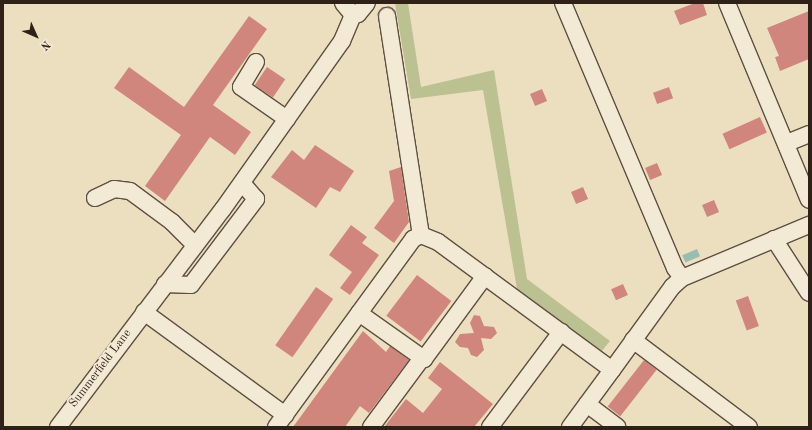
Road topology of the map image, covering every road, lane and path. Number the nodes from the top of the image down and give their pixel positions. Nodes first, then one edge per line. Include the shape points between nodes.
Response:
1 (343, 3) edge
2 (367, 3) edge
3 (373, 3) edge
4 (563, 3) edge
5 (727, 3) edge
6 (386, 9) edge
7 (353, 15) junction
8 (256, 62) dead end
9 (287, 119) junction
10 (809, 134) edge
11 (787, 143) junction
12 (242, 183) junction
13 (95, 198) dead end
14 (809, 200) edge
15 (809, 226) edge
16 (421, 236) junction
17 (774, 240) junction
18 (195, 245) junction
19 (484, 276) junction
20 (682, 278) junction
21 (165, 284) junction
22 (809, 293) edge
23 (144, 312) junction
24 (359, 313) junction
25 (561, 332) junction
26 (633, 340) junction
27 (422, 358) junction
28 (612, 370) junction
29 (587, 404) junction
30 (281, 421) edge
31 (58, 427) edge
32 (371, 427) edge
33 (490, 427) edge
34 (570, 427) edge
35 (617, 427) edge
36 (749, 427) edge

1 - 7 street
2 - 7 street via 358,14
3 - 6 street
4 - 20 street via 675,268
5 - 11 street
6 - 16 street
7 - 9 street, Summerfield Lane via 342,41
8 - 9 street via 241,87
9 - 12 street, Summerfield Lane
10 - 11 street
11 - 14 street
12 - 18 street, Summerfield Lane
12 - 21 street via 256,199 191,285
13 - 18 street via 114,189 130,190 172,222
15 - 17 street
16 - 19 street via 438,242
16 - 24 street via 413,239
17 - 20 street
17 - 22 street
18 - 21 street, Summerfield Lane
19 - 25 street
19 - 27 street via 424,359
20 - 26 street via 672,287
21 - 23 street, Summerfield Lane
23 - 30 street
23 - 31 street, Summerfield Lane
24 - 27 street
24 - 30 street
25 - 28 street
25 - 33 street
26 - 28 street
26 - 36 street
27 - 32 street
28 - 29 street
29 - 34 street
29 - 35 street

